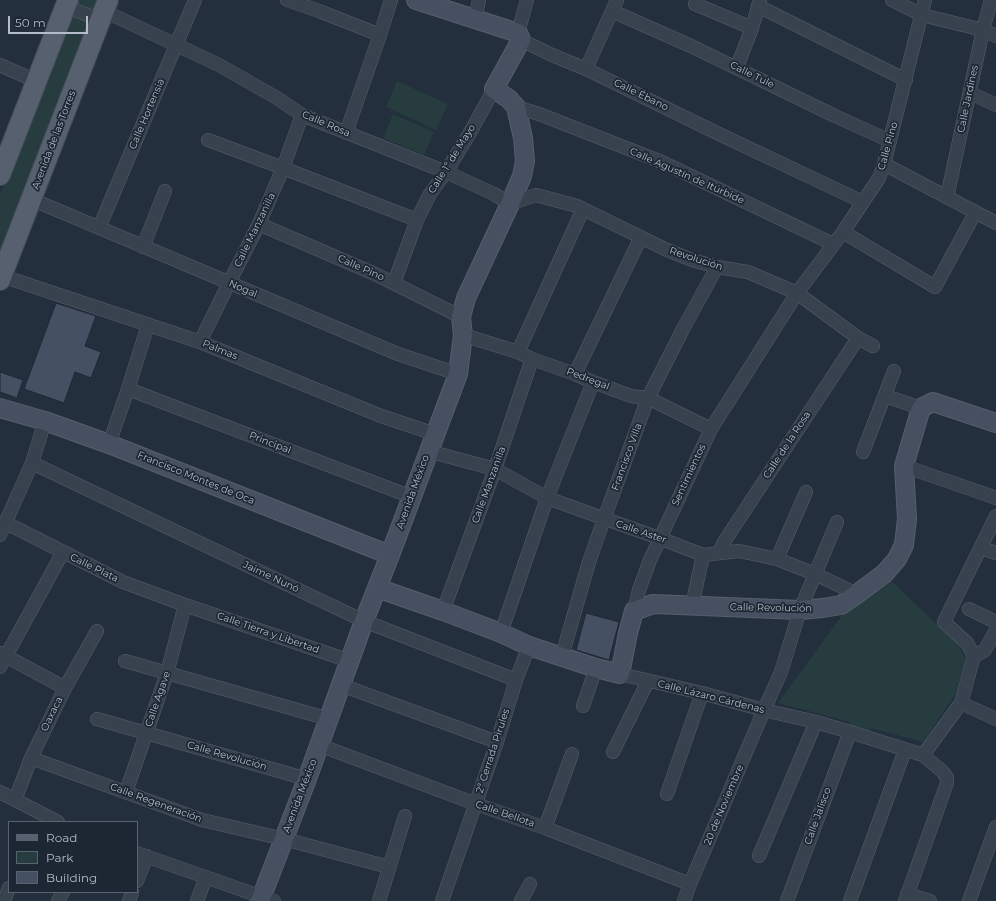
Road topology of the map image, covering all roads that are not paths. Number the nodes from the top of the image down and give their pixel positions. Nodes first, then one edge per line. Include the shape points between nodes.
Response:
1 (195, 0) edge
2 (287, 0) edge
3 (391, 0) edge
4 (416, 0) edge
5 (479, 0) edge
6 (527, 0) edge
7 (697, 0) edge
8 (892, 0) edge
9 (926, 0) edge
10 (991, 0) edge
11 (64, 2) edge
12 (759, 3) edge
13 (615, 5) edge
14 (104, 11) edge
15 (922, 15) junction
16 (475, 19) junction
17 (752, 28) junction
18 (983, 30) junction
19 (380, 36) junction
20 (996, 36) edge
21 (520, 37) junction
22 (176, 45) junction
23 (0, 65) edge
24 (737, 67) junction
25 (586, 69) junction
26 (906, 80) junction
27 (36, 81) junction
28 (494, 89) junction
29 (970, 93) junction
30 (996, 105) edge
31 (516, 108) junction
32 (302, 115) junction
33 (346, 133) junction
34 (208, 140) dead end
35 (890, 141) junction
36 (5, 146) edge
37 (884, 164) junction
38 (283, 168) junction
39 (446, 172) junction
40 (0, 174) edge
41 (165, 191) dead end
42 (947, 198) junction
43 (31, 200) junction
44 (863, 202) junction
45 (510, 204) junction
46 (583, 209) junction
47 (975, 212) junction
48 (417, 220) junction
49 (996, 223) edge
50 (259, 224) junction
51 (99, 228) junction
52 (843, 232) junction
53 (641, 237) junction
54 (833, 244) junction
55 (143, 247) junction
56 (717, 268) junction
57 (1, 278) edge
58 (228, 283) junction
59 (394, 283) junction
60 (797, 293) junction
61 (461, 317) junction
62 (148, 324) junction
63 (463, 335) junction
64 (858, 338) junction
65 (200, 342) junction
66 (873, 346) dead end
67 (518, 352) junction
68 (532, 359) junction
69 (894, 371) dead end
70 (458, 374) junction
71 (575, 374) junction
72 (593, 382) junction
73 (128, 390) junction
74 (885, 396) junction
75 (648, 398) junction
76 (0, 408) edge
77 (921, 408) junction
78 (45, 421) junction
79 (996, 424) edge
80 (711, 429) junction
81 (435, 434) junction
82 (109, 444) junction
83 (428, 451) junction
84 (863, 452) dead end
85 (32, 463) junction
86 (904, 466) junction
87 (495, 469) junction
88 (806, 492) dead end
89 (412, 497) junction
90 (547, 498) junction
91 (996, 498) edge
92 (996, 516) edge
93 (604, 519) junction
94 (837, 522) dead end
95 (6, 523) junction
96 (0, 535) edge
97 (659, 538) junction
98 (981, 548) junction
99 (63, 552) junction
100 (719, 553) junction
101 (996, 553) edge
102 (390, 555) junction
103 (703, 555) junction
104 (777, 559) junction
105 (815, 574) junction
106 (377, 588) junction
107 (857, 594) junction
108 (185, 605) junction
109 (692, 606) junction
110 (969, 609) dead end
111 (800, 610) junction
112 (443, 611) junction
113 (634, 611) junction
114 (364, 621) junction
115 (996, 622) edge
116 (996, 630) edge
117 (97, 631) dead end
118 (502, 633) junction
119 (529, 646) junction
120 (562, 656) junction
121 (974, 656) junction
122 (2, 659) edge
123 (124, 661) dead end
124 (350, 661) junction
125 (596, 668) junction
126 (167, 673) junction
127 (620, 674) junction
128 (516, 680) junction
129 (648, 681) junction
130 (341, 685) junction
131 (65, 688) junction
132 (702, 693) junction
133 (961, 703) junction
134 (583, 706) dead end
135 (764, 710) junction
136 (97, 719) dead end
137 (328, 720) junction
138 (996, 720) edge
139 (816, 722) junction
140 (850, 732) junction
141 (146, 733) junction
142 (497, 742) junction
143 (319, 745) junction
144 (905, 750) junction
145 (614, 752) dead end
146 (572, 754) dead end
147 (923, 755) junction
148 (30, 758) junction
149 (307, 779) junction
150 (0, 792) edge
151 (126, 792) junction
152 (667, 794) dead end
153 (15, 800) junction
154 (476, 804) junction
155 (405, 816) dead end
156 (38, 817) edge
157 (54, 821) edge
158 (996, 827) edge
159 (545, 828) junction
160 (284, 839) junction
161 (142, 854) edge
162 (759, 856) dead end
163 (389, 867) junction
164 (138, 876) edge
165 (206, 877) junction
166 (530, 884) dead end
167 (690, 884) junction
168 (8, 890) edge
169 (906, 897) edge
170 (265, 900) edge
171 (4, 901) edge
172 (197, 901) edge
173 (379, 901) edge
174 (442, 901) edge
175 (521, 901) edge
176 (684, 901) edge
177 (787, 901) edge
178 (850, 901) edge
179 (930, 901) edge
180 (969, 901) edge

1 - 22 street, Calle Hortensia
2 - 19 street
3 - 19 street
4 - 16 street, Calle Ébano
5 - 16 street
6 - 21 street
7 - 17 street via 695,4
8 - 15 street
9 - 15 street, Calle Pino
10 - 18 street, Calle Jardines
11 - 14 street, Calle Rosa
11 - 27 main road
12 - 17 street
12 - 26 street
13 - 24 street, Calle Tule
13 - 25 street
14 - 22 street, Calle Rosa
14 - 43 main road, Avenida de las Torres
15 - 18 street
15 - 26 street, Calle Pino
16 - 21 street, Calle Ébano
17 - 24 street
18 - 20 street
18 - 29 street, Calle Jardines
19 - 33 street
21 - 25 street, Calle Ébano via 552,55
21 - 28 street, Calle 1º de Mayo
22 - 32 street, Calle Rosa via 219,65
22 - 51 street, Calle Hortensia
23 - 27 street
24 - 35 street, Calle Tule
25 - 44 street, Calle Ébano
26 - 35 street, Calle Pino
27 - 36 main road
28 - 31 street via 509,99
28 - 39 street, Calle 1º de Mayo
29 - 30 street
29 - 42 street, Calle Jardines
31 - 45 street, Avenida México via 525,161 522,176
31 - 54 street, Calle Agustín de Itúrbide via 539,114 662,162
32 - 33 street, Calle Rosa
32 - 38 street, Calle Manzanilla
33 - 39 street, Calle Rosa
34 - 38 street
35 - 37 street, Calle Pino
36 - 40 main road
37 - 42 street
37 - 44 street, Calle Pino
38 - 48 street
38 - 50 street, Calle Manzanilla
39 - 45 street, Calle Rosa
39 - 48 street, Calle 1º de Mayo via 430,194
41 - 55 street
42 - 47 street
43 - 51 street, Nogal
43 - 57 main road, Avenida de las Torres
44 - 52 street, Calle Pino
45 - 46 street, Revolución via 536,195
45 - 61 street, Avenida México via 466,298
46 - 53 street, Revolución
46 - 67 street
47 - 49 street
47 - 52 street via 935,286
48 - 59 street, Calle 1º de Mayo
50 - 58 street, Calle Manzanilla
50 - 59 street, Calle Pino
51 - 55 street, Nogal
52 - 54 street, Calle Pino
53 - 56 street, Revolución via 667,250
53 - 71 street
54 - 60 street, Calle Pino
55 - 58 street, Nogal
56 - 60 street, Revolución via 748,272
56 - 75 street, Francisco Villa
57 - 62 street, Palmas
58 - 65 street, Calle Manzanilla
58 - 70 street, Nogal via 398,354
59 - 61 street, Calle Pino
60 - 64 street, Revolución
60 - 80 street, Sentimientos
61 - 63 street, Avenida México
62 - 65 street, Palmas
62 - 73 street
63 - 67 street, Pedregal
63 - 70 street, Avenida México
64 - 66 street, Revolución
64 - 100 street, Calle de la Rosa
65 - 81 street, Palmas via 381,416
67 - 68 street, Pedregal
68 - 71 street, Pedregal
68 - 87 street, Calle Manzanilla
69 - 74 street
70 - 81 street, Avenida México
71 - 72 street, Pedregal
72 - 75 street, Pedregal via 631,396
72 - 90 street
73 - 82 street
73 - 89 street, Principal
74 - 77 street
74 - 84 street
75 - 80 street, Pedregal
75 - 93 street, Francisco Villa
76 - 78 street, Francisco Montes de Oca
77 - 79 street via 933,402
77 - 86 street, Calle Revolución
78 - 82 street, Francisco Montes de Oca
78 - 85 street
80 - 97 street, Sentimientos
81 - 83 street, Avenida México
82 - 102 street, Francisco Montes de Oca
83 - 87 street, Calle Aster
83 - 89 street, Avenida México
85 - 95 street
85 - 114 street, Jaime Nunó
86 - 91 street
86 - 107 street, Calle Revolución via 907,519 904,545 897,559 885,573
87 - 90 street, Calle Aster
87 - 112 street, Calle Manzanilla
88 - 104 street
89 - 102 street, Avenida México
90 - 93 street, Calle Aster
90 - 118 street
92 - 98 street
93 - 97 street, Calle Aster
93 - 120 street, Francisco Villa
94 - 105 street, 20 de Noviembre
95 - 96 street
95 - 99 street, Calle Plata
97 - 103 street, Calle Aster
97 - 113 street, Sentimientos via 641,584
98 - 101 street
98 - 121 street via 944,622 967,643
99 - 108 street, Calle Plata via 123,582
99 - 122 street
100 - 103 street, Calle Aster
100 - 104 street, Calle Aster via 739,551
102 - 106 street, Avenida México
103 - 109 street
104 - 105 street, Calle Aster
105 - 107 street, Calle Aster
105 - 111 street, 20 de Noviembre
106 - 112 street, Calle Lázaro Cárdenas
106 - 114 street, Avenida México
107 - 111 street, Calle Revolución via 842,605
108 - 124 street, Calle Tierra y Libertad
108 - 126 street, Calle Agave
109 - 111 street, Calle Revolución
109 - 113 street, Calle Revolución via 653,604
110 - 115 street
111 - 135 street, 20 de Noviembre via 781,672
112 - 118 street, Calle Lázaro Cárdenas
113 - 127 street, Sentimientos
114 - 124 street, Avenida México
114 - 128 street, Jaime Nunó
116 - 121 street via 985,650
117 - 131 street, Oaxaca
118 - 119 street, Calle Lázaro Cárdenas
119 - 120 street, Calle Lázaro Cárdenas
119 - 128 street, 2ª Cerrada Pirules
120 - 125 street, Calle Lázaro Cárdenas
121 - 133 street
122 - 131 street
123 - 126 street
124 - 130 street, Avenida México
125 - 127 street, Calle Lázaro Cárdenas
125 - 134 street
126 - 137 street
126 - 141 street, Calle Agave
127 - 129 street, Calle Lázaro Cárdenas
128 - 142 street, 2ª Cerrada Pirules
129 - 132 street, Calle Lázaro Cárdenas
129 - 145 street
130 - 137 street, Avenida México
130 - 142 street
131 - 148 street, Oaxaca
132 - 135 street, Calle Lázaro Cárdenas
132 - 152 street
133 - 138 street
133 - 147 street
135 - 139 street, Calle Lázaro Cárdenas
135 - 167 street, 20 de Noviembre
136 - 141 street, Calle Revolución
137 - 143 street, Avenida México
139 - 140 street, Calle Lázaro Cárdenas
139 - 162 street
140 - 144 street, Calle Lázaro Cárdenas
140 - 177 street, Calle Jalisco
141 - 149 street, Calle Revolución
141 - 151 street, Calle Agave
142 - 154 street, 2ª Cerrada Pirules
143 - 149 street, Avenida México
143 - 154 street, Calle Bellota
144 - 147 street, Calle Lázaro Cárdenas
144 - 178 street
146 - 159 street
147 - 169 street via 943,772 947,783
148 - 151 street, Calle Regeneración
148 - 153 street, Oaxaca
149 - 160 street, Avenida México
150 - 153 street
151 - 160 street, Calle Regeneración via 202,820
153 - 156 street
154 - 159 street, Calle Bellota
154 - 174 street, 2ª Cerrada Pirules
155 - 163 street
156 - 157 street
158 - 180 street
159 - 167 street, Calle Bellota
160 - 163 street, Calle Regeneración
160 - 170 street, Avenida México
161 - 164 street
161 - 165 street
163 - 173 street
165 - 170 street
165 - 172 street
166 - 175 street
167 - 176 street, 20 de Noviembre
168 - 171 street
169 - 179 street

